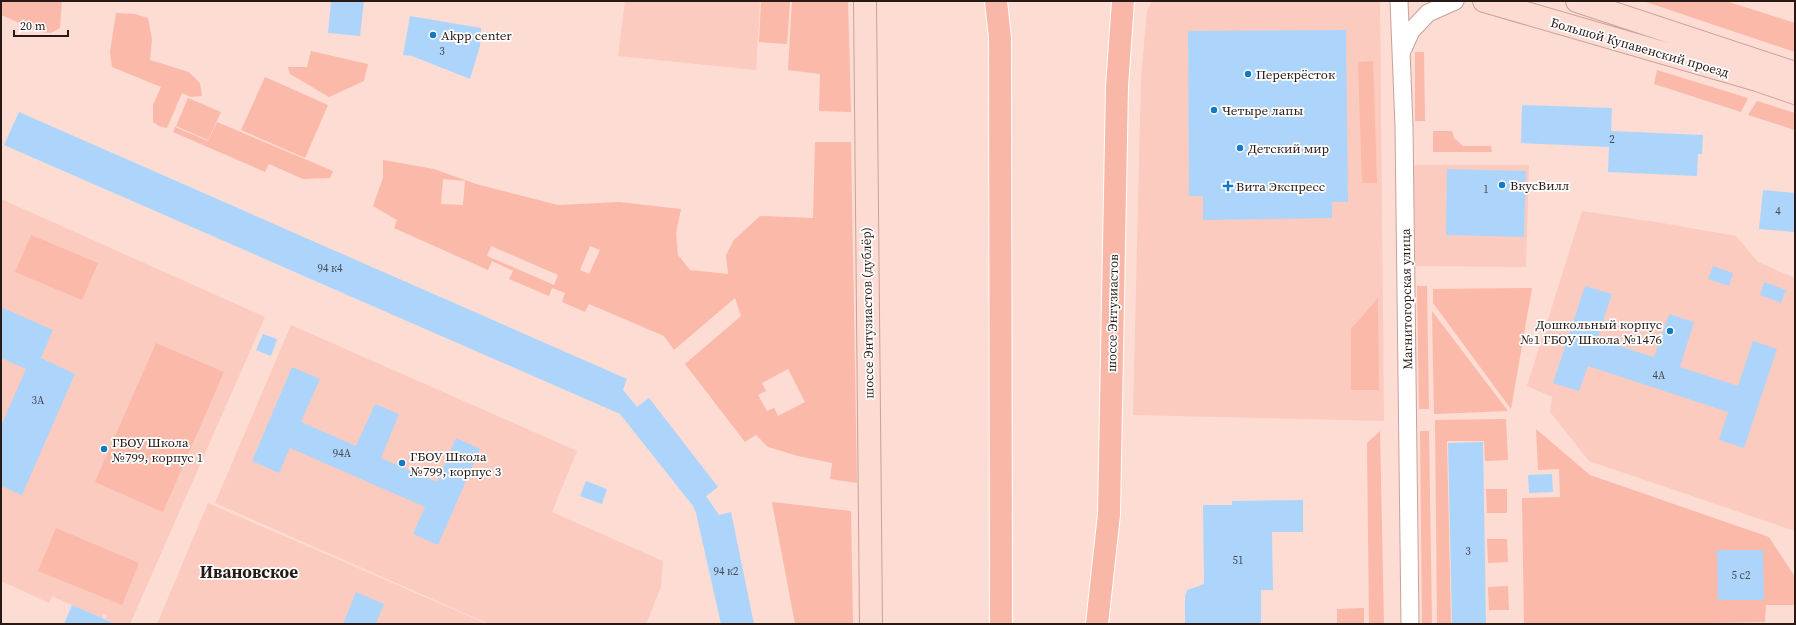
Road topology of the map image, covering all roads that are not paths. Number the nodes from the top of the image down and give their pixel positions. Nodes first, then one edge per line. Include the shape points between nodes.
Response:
1 (865, 1) edge
2 (996, 1) edge
3 (1399, 1) edge
4 (1455, 1) edge
5 (1484, 1) edge
6 (1577, 1) edge
7 (1125, 5) edge
8 (1401, 53) junction
9 (1795, 73) edge
10 (1795, 93) edge
11 (1109, 514) junction
12 (871, 624) edge
13 (1001, 624) edge
14 (1096, 624) edge
15 (1112, 624) edge
16 (1410, 624) edge

1 - 12 main road, шоссе Энтузиастов (дублёр)
2 - 13 main road via 1000,38
3 - 8 street
4 - 8 street, Магнитогорская улица via 1428,13 1412,31
5 - 10 main road, Большой Купавенский проезд
6 - 9 main road, Большой Купавенский проезд
7 - 11 main road, шоссе Энтузиастов via 1117,86
8 - 16 street, Магнитогорская улица
11 - 14 main road, шоссе Энтузиастов
11 - 15 main road

